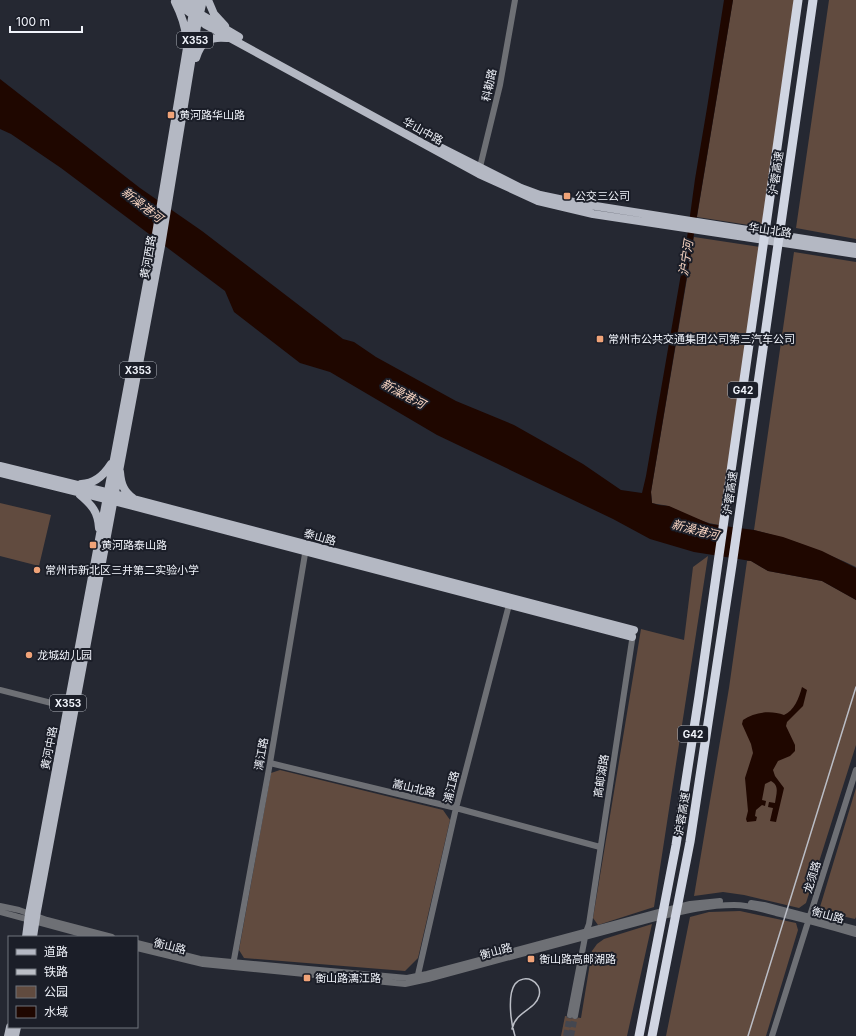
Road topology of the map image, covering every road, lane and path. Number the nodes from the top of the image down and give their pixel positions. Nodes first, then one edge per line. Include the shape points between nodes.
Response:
1 (175, 0) edge
2 (185, 0) edge
3 (195, 0) edge
4 (203, 0) edge
5 (208, 0) edge
6 (515, 0) edge
7 (798, 0) edge
8 (813, 0) edge
9 (196, 14) junction
10 (231, 36) junction
11 (186, 54) junction
12 (188, 80) junction
13 (479, 171) junction
14 (165, 200) junction
15 (684, 219) joint
16 (681, 228) joint
17 (856, 247) edge
18 (856, 254) edge
19 (117, 463) junction
20 (0, 466) edge
21 (0, 472) edge
22 (73, 484) junction
23 (78, 493) junction
24 (111, 497) junction
25 (138, 500) junction
26 (100, 536) junction
27 (306, 548) junction
28 (509, 602) junction
29 (633, 634) joint
30 (0, 690) edge
31 (71, 708) junction
32 (270, 763) junction
33 (856, 770) edge
34 (456, 808) junction
35 (600, 847) junction
36 (0, 906) edge
37 (0, 912) edge
38 (32, 918) junction
39 (809, 918) junction
40 (856, 929) edge
41 (588, 932) junction
42 (856, 934) edge
43 (26, 936) edge
44 (33, 936) edge
45 (90, 936) edge
46 (108, 936) edge
47 (138, 943) edge
48 (138, 948) edge
49 (233, 964) junction
50 (417, 979) junction
51 (573, 1016) tunnel mouth
52 (639, 1036) edge
53 (652, 1036) edge
54 (772, 1036) edge

1 - 9 main road, 华山中路
1 - 11 main road via 185,27
2 - 9 main road, 华山中路
3 - 9 main road, 黄河西路 / X353
4 - 9 main road, 黄河西路 / X353
5 - 10 main road via 214,14
6 - 13 street, 科勒路 via 500,85
7 - 52 highway, 沪蓉高速 / G42 via 698,704 665,904
8 - 53 highway, 沪蓉高速 / G42 via 690,842
9 - 10 main road, 华山中路 via 206,25
9 - 11 main road, 黄河西路 / X353
9 - 12 main road, 黄河西路 / X353
10 - 12 main road via 206,41 199,49
10 - 13 main road, 华山中路
11 - 14 main road, 黄河西路 / X353
12 - 14 main road, 黄河西路 / X353
13 - 15 main road, 华山中路 via 540,195
13 - 16 main road, 华山中路 via 538,201 593,214
14 - 19 main road, 黄河西路 / X353
15 - 17 main road, 华山北路
16 - 18 main road, 华山北路
19 - 22 main road via 94,482
19 - 24 main road, 黄河西路 / X353
19 - 25 main road via 123,486 127,493
20 - 22 main road, 泰山路
21 - 23 main road, 泰山路
22 - 24 main road, 泰山路
23 - 24 main road, 泰山路
23 - 26 main road via 96,512
24 - 25 main road, 泰山路
24 - 26 main road, 黄河中路 / X353
24 - 27 main road, 泰山路
24 - 31 main road, 黄河中路 / X353
25 - 27 main road, 泰山路
26 - 31 main road, 黄河中路 / X353
27 - 28 main road, 泰山路
27 - 32 street, 漓江路
28 - 29 main road, 泰山路
28 - 34 street, 浦江路
29 - 35 street, 高邮湖路
30 - 31 street
31 - 38 main road, 黄河中路 / X353
32 - 34 street, 嵩山北路
32 - 49 street, 漓江路
33 - 39 street, 龙须路
34 - 35 street, 嵩山北路
34 - 50 street, 浦江路
35 - 41 street, 高邮湖路
36 - 38 street
37 - 38 street
38 - 43 main road, 黄河中路 / X353
38 - 44 main road, 黄河中路 / X353
38 - 45 street
38 - 46 street
39 - 40 street, 衡山路
39 - 41 street, 衡山路 via 736,905 719,905
39 - 42 street, 衡山路
39 - 54 street, 龙须路
41 - 50 street, 衡山路
41 - 51 street, 高邮湖路
47 - 49 street, 衡山路 via 200,959
48 - 49 street, 衡山路 via 197,963
49 - 50 street, 衡山路 via 405,984

